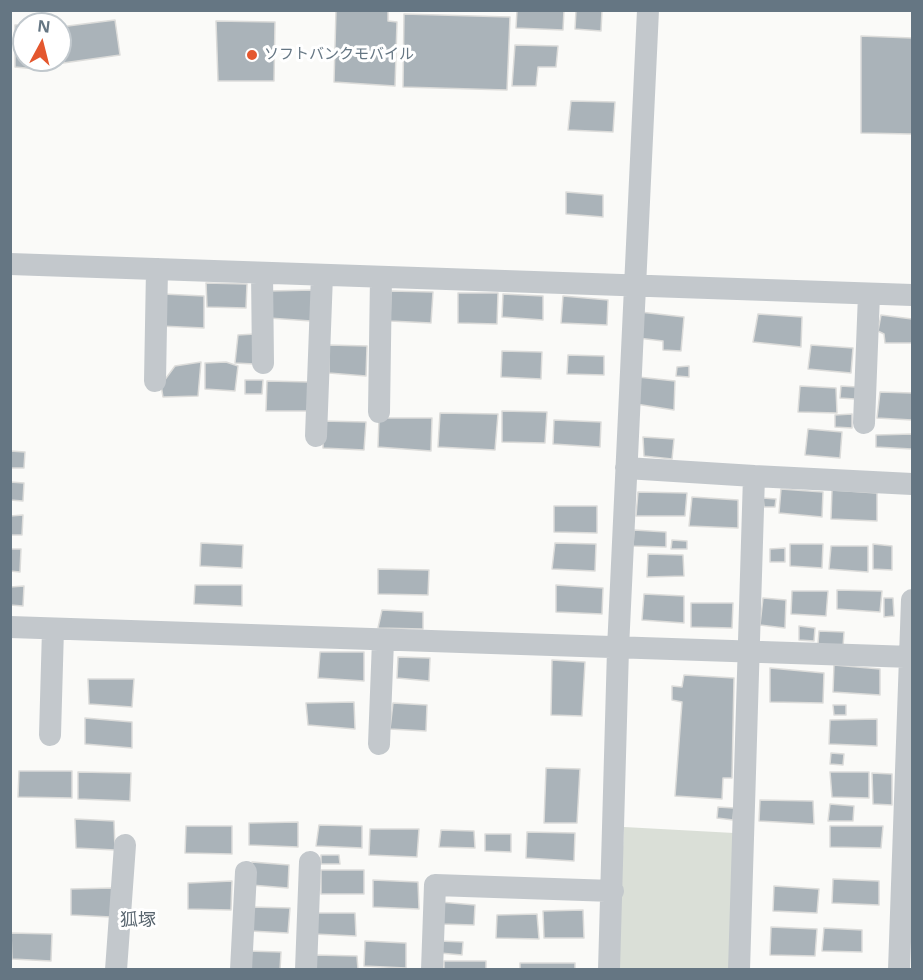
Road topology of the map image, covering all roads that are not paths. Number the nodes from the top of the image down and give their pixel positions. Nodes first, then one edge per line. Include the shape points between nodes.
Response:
1 (648, 10) edge
2 (10, 264) edge
3 (157, 269) junction
4 (262, 273) junction
5 (322, 275) junction
6 (381, 277) junction
7 (635, 286) junction
8 (869, 294) junction
9 (912, 295) edge
10 (263, 363) dead end
11 (154, 381) dead end
12 (379, 412) dead end
13 (864, 423) dead end
14 (316, 436) dead end
15 (626, 468) junction
16 (754, 476) junction
17 (912, 484) edge
18 (912, 600) edge
19 (10, 627) edge
20 (53, 629) junction
21 (383, 641) junction
22 (618, 649) junction
23 (747, 652) junction
24 (911, 657) edge
25 (50, 735) dead end
26 (380, 744) dead end
27 (125, 845) dead end
28 (310, 862) dead end
29 (246, 872) dead end
30 (613, 891) junction
31 (907, 902) edge
32 (116, 969) edge
33 (241, 969) edge
34 (306, 969) edge
35 (432, 969) edge
36 (609, 969) edge
37 (739, 969) edge
38 (899, 969) edge

1 - 7 street
2 - 3 street
3 - 4 street
3 - 11 street
4 - 5 street
4 - 10 street
5 - 6 street
5 - 14 street
6 - 7 street
6 - 12 street
7 - 8 street
7 - 15 street
8 - 9 street
8 - 13 street
15 - 16 street
15 - 22 street
16 - 17 street
16 - 23 street
18 - 24 street
19 - 20 street
20 - 21 street
20 - 25 street
21 - 22 street
21 - 26 street
22 - 23 street
22 - 30 street
23 - 24 street
23 - 37 street
24 - 31 street
27 - 32 street
28 - 34 street
29 - 33 street
30 - 35 street via 435,885
30 - 36 street
31 - 38 street

